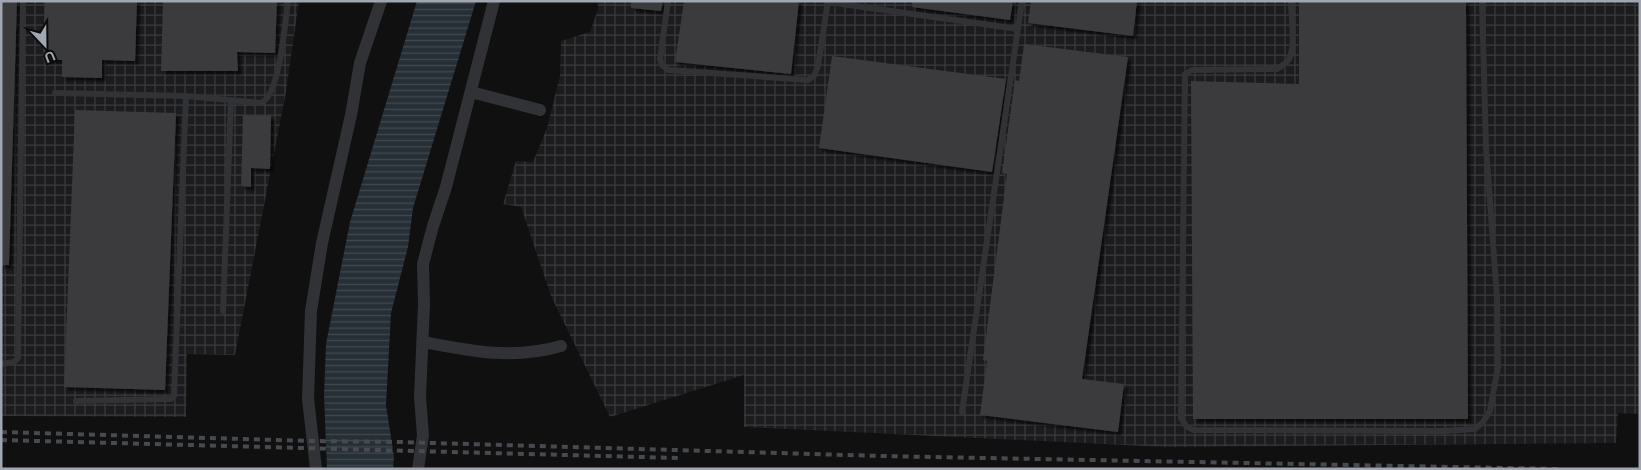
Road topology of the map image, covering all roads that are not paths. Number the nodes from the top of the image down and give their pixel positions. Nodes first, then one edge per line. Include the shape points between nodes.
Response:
1 (23, 1) edge
2 (288, 1) edge
3 (380, 1) edge
4 (494, 1) edge
5 (668, 1) edge
6 (1022, 1) edge
7 (1291, 1) edge
8 (1482, 1) edge
9 (828, 2) edge
10 (1018, 29) junction
11 (471, 92) junction
12 (55, 93) dead end
13 (186, 96) junction
14 (231, 100) junction
15 (540, 110) dead end
16 (223, 311) dead end
17 (424, 342) junction
18 (561, 346) dead end
19 (1, 364) edge
20 (76, 401) dead end
21 (962, 412) dead end
22 (316, 469) edge
23 (418, 469) edge

1 - 19 lane via 18,358
2 - 14 lane via 276,82 269,96 261,103
3 - 22 street via 360,63 322,243 312,311 308,399
4 - 11 street
5 - 9 lane via 660,59 668,70 808,80 814,76 818,66
6 - 10 lane
7 - 8 lane via 1292,48 1284,64 1276,69 1192,70 1185,74 1181,418 1193,430 1442,431 1475,429 1483,422 1490,411 1498,367
9 - 10 lane
10 - 21 lane
11 - 15 street
11 - 17 street via 423,264
12 - 13 lane
13 - 14 lane
13 - 20 lane via 174,396 171,399
14 - 16 lane
17 - 18 street via 500,354 543,351
17 - 23 street via 420,397 423,435

